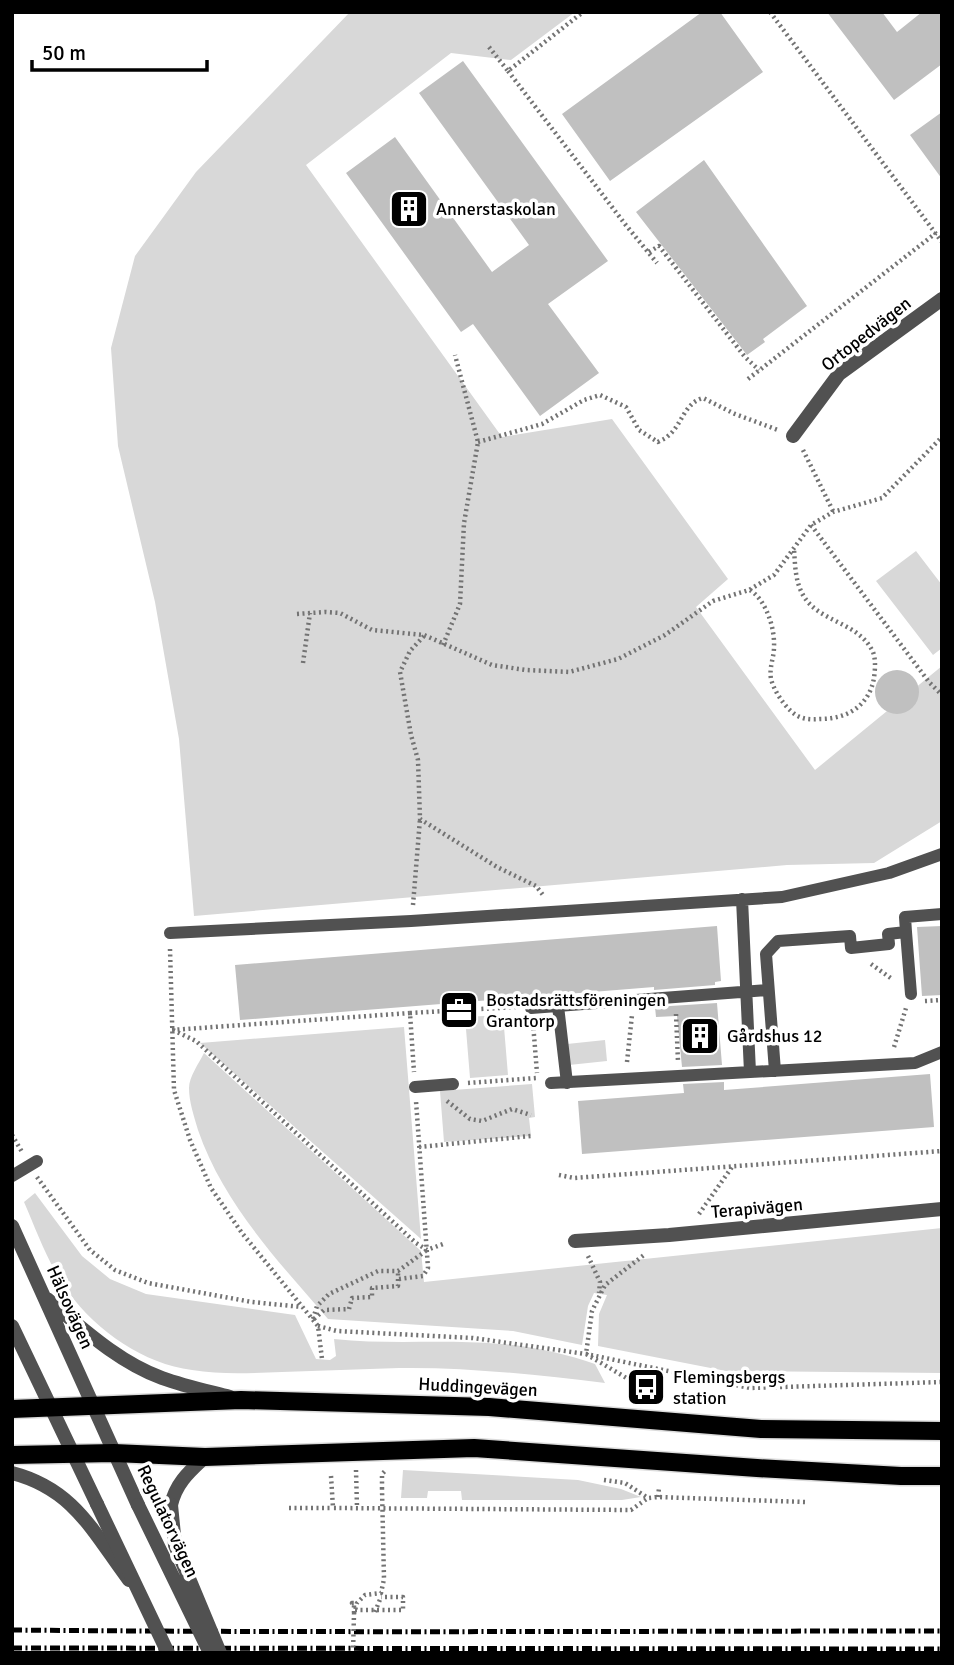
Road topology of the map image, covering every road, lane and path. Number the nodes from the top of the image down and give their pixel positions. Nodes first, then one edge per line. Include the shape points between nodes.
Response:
1 (583, 12) edge
2 (770, 12) edge
3 (489, 47) dead end
4 (508, 71) junction
5 (936, 233) junction
6 (942, 243) edge
7 (649, 252) junction
8 (657, 262) dead end
9 (942, 299) edge
10 (455, 355) dead end
11 (759, 370) junction
12 (748, 379) dead end
13 (793, 436) junction
14 (942, 437) edge
15 (478, 442) junction
16 (833, 512) junction
17 (811, 525) junction
18 (794, 549) junction
19 (749, 590) junction
20 (310, 613) junction
21 (297, 614) dead end
22 (424, 635) junction
23 (443, 645) junction
24 (303, 663) dead end
25 (942, 695) edge
26 (420, 819) junction
27 (942, 854) edge
28 (743, 900) junction
29 (556, 912) junction
30 (942, 914) edge
31 (411, 921) junction
32 (906, 932) junction
33 (170, 933) joint
34 (851, 948) junction
35 (766, 954) junction
36 (744, 955) junction
37 (768, 990) junction
38 (745, 992) junction
39 (911, 994) junction
40 (674, 997) junction
41 (634, 1000) junction
42 (558, 1006) junction
43 (516, 1007) dead end
44 (531, 1008) joint
45 (410, 1013) junction
46 (172, 1030) junction
47 (942, 1052) edge
48 (888, 1064) junction
49 (775, 1071) junction
50 (750, 1072) junction
51 (679, 1076) junction
52 (625, 1080) junction
53 (551, 1083) dead end
54 (567, 1083) junction
55 (453, 1084) joint
56 (429, 1086) junction
57 (415, 1087) junction
58 (531, 1115) dead end
59 (12, 1135) edge
60 (531, 1136) dead end
61 (419, 1147) junction
62 (22, 1152) dead end
63 (942, 1152) edge
64 (37, 1161) dead end
65 (733, 1166) junction
66 (559, 1175) dead end
67 (12, 1177) edge
68 (40, 1182) dead end
69 (942, 1209) edge
70 (12, 1226) edge
71 (669, 1235) junction
72 (575, 1241) joint
73 (443, 1244) dead end
74 (427, 1250) junction
75 (398, 1271) junction
76 (399, 1279) junction
77 (43, 1296) junction
78 (599, 1298) junction
79 (303, 1307) junction
80 (313, 1320) junction
81 (12, 1325) edge
82 (318, 1326) junction
83 (586, 1354) junction
84 (322, 1359) dead end
85 (942, 1382) edge
86 (640, 1386) dead end
87 (241, 1400) junction
88 (92, 1405) junction
89 (51, 1407) junction
90 (12, 1409) edge
91 (942, 1432) edge
92 (114, 1453) junction
93 (73, 1454) junction
94 (12, 1455) edge
95 (205, 1457) junction
96 (355, 1464) dead end
97 (390, 1467) dead end
98 (12, 1474) edge
99 (331, 1476) dead end
100 (942, 1476) edge
101 (596, 1478) dead end
102 (659, 1488) dead end
103 (658, 1497) junction
104 (648, 1498) junction
105 (805, 1502) dead end
106 (357, 1507) junction
107 (289, 1508) dead end
108 (333, 1508) junction
109 (139, 1592) junction
110 (354, 1611) junction
111 (374, 1612) dead end
112 (169, 1653) edge
113 (210, 1653) edge
114 (220, 1653) edge
115 (353, 1653) edge

1 - 4 path
2 - 5 path
3 - 4 path
4 - 7 path
5 - 6 path
5 - 11 path
7 - 8 path
7 - 11 path via 659,246
9 - 13 street, Ortopedvägen via 839,374
10 - 15 path
11 - 12 path
13 - 15 path via 704,398 682,414 669,436 658,442 639,430 626,407 600,395 542,424
13 - 16 path
14 - 16 path via 882,498
15 - 23 path via 464,523 460,604
16 - 17 path
17 - 18 path
17 - 25 path
18 - 19 path via 774,575
18 - 19 path via 799,585 809,604 858,632 872,651 874,676 862,705 844,716 825,719 810,720 790,710 772,679 775,647 770,620
19 - 23 path via 713,601 665,635 618,659 569,672 492,665
20 - 21 path
20 - 22 path via 340,613 372,630
20 - 24 path
22 - 23 path
22 - 26 path via 400,672 418,760
26 - 29 path via 537,886
26 - 31 path
27 - 28 lane via 855,881 782,897
28 - 29 lane
28 - 36 lane
29 - 31 lane
30 - 32 lane via 905,917
31 - 33 lane
32 - 34 lane via 888,934 889,944
32 - 39 lane
33 - 46 path
34 - 35 lane via 850,936 778,941
34 - 39 path
35 - 36 lane
35 - 37 lane
36 - 38 lane
37 - 38 lane
37 - 49 lane
38 - 40 lane
38 - 50 lane
39 - 48 path
40 - 41 lane
40 - 51 path
41 - 42 lane
41 - 52 path
42 - 44 lane
42 - 54 lane
43 - 45 path
44 - 55 path via 537,1078
45 - 46 path
45 - 57 path
46 - 74 path via 197,1041
46 - 79 path via 173,1090 211,1188
47 - 48 lane via 915,1062
48 - 49 lane
49 - 50 lane
50 - 51 lane
51 - 52 lane
52 - 54 lane
53 - 54 lane
55 - 56 lane
56 - 57 lane
56 - 58 path via 470,1119 482,1121 512,1109
57 - 61 path
59 - 62 path
60 - 61 path
61 - 74 path
63 - 65 path
64 - 67 lane
65 - 66 path via 574,1178
65 - 71 path via 700,1213
68 - 79 path via 90,1250 115,1270 148,1283
69 - 71 street, Terapivägen
70 - 77 street, Hälsovägen
71 - 72 street, Terapivägen
71 - 78 path via 605,1285
72 - 78 path via 594,1267 600,1282
73 - 74 path
74 - 75 path
74 - 76 path via 428,1268 423,1276
75 - 76 path
75 - 80 path via 378,1271 329,1294 317,1306
76 - 80 path via 398,1286 372,1288 372,1297 352,1298 349,1309 324,1310
77 - 87 street via 127,1361 161,1378
77 - 88 street, Hälsovägen
78 - 83 path via 592,1311
79 - 80 path
80 - 82 path
81 - 89 street
82 - 83 path via 337,1331 473,1338
82 - 84 path
83 - 85 path via 750,1388
83 - 86 path
87 - 88 main road, Huddingevägen
87 - 91 main road, Huddingevägen via 489,1407 761,1429
88 - 89 main road, Huddingevägen
88 - 92 street, Regulatorvägen
89 - 90 main road, Huddingevägen
89 - 93 street
92 - 93 main road
92 - 95 main road
92 - 113 street, Regulatorvägen, bridge
93 - 94 main road
93 - 109 street, bridge
95 - 100 main road via 474,1448
95 - 114 street, bridge via 182,1478 171,1505 176,1545
96 - 106 path
97 - 110 path, bridge via 382,1474 381,1593 365,1595 355,1603
98 - 109 street, bridge via 49,1486 74,1506
99 - 108 path
101 - 104 path via 625,1483
102 - 103 path
103 - 104 path
103 - 105 path
104 - 106 path via 631,1510
106 - 108 path
107 - 108 path
109 - 112 street, bridge
110 - 111 path, bridge via 403,1611 403,1597 381,1597
110 - 115 path, bridge

